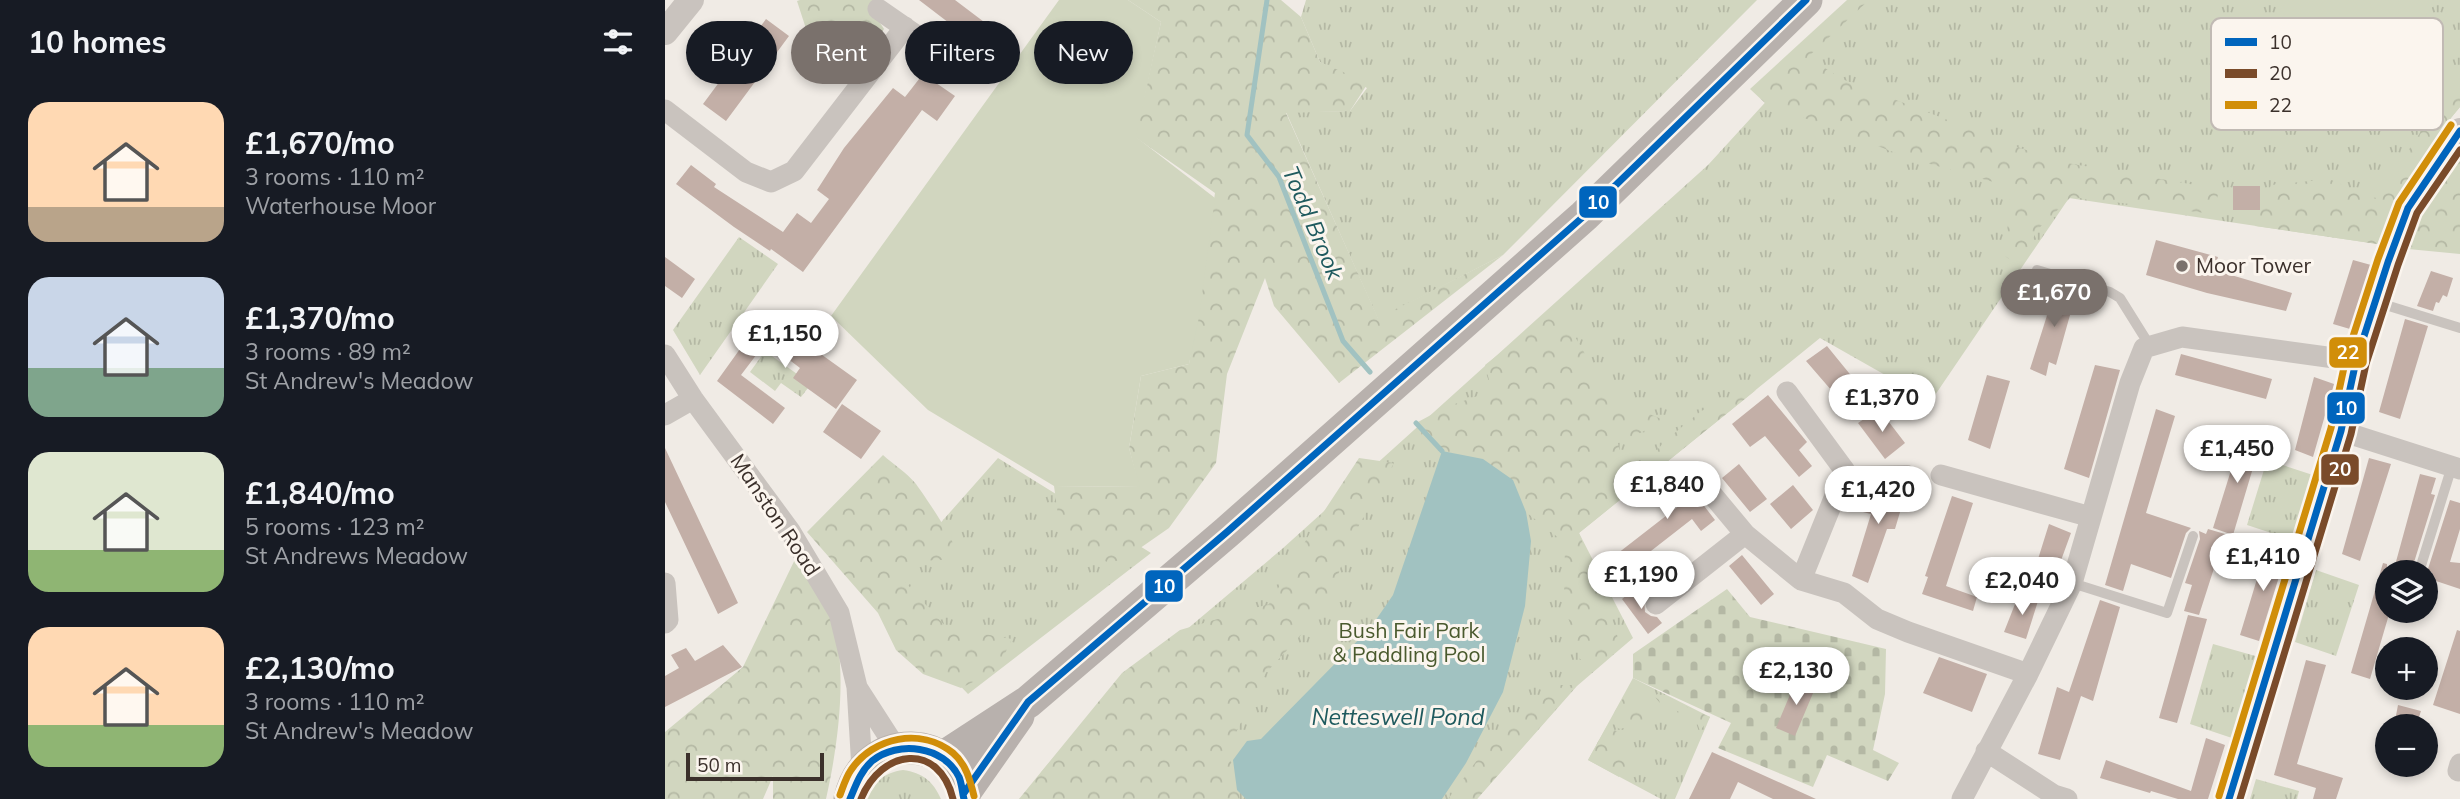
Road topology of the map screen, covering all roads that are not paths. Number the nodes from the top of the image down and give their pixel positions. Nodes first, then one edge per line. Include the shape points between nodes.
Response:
1 (691, 0) edge
2 (1806, 0) edge
3 (878, 9) dead end
4 (905, 27) joint
5 (665, 33) edge
6 (665, 110) edge
7 (2460, 131) edge
8 (2037, 270) dead end
9 (2375, 302) junction
10 (2460, 328) edge
11 (2150, 346) junction
12 (665, 355) edge
13 (2355, 361) junction
14 (1787, 391) dead end
15 (693, 399) junction
16 (665, 415) edge
17 (2341, 431) junction
18 (2456, 467) edge
19 (1907, 470) dead end
20 (1845, 471) junction
21 (1695, 474) dead end
22 (1941, 475) dead end
23 (2091, 517) junction
24 (1745, 534) junction
25 (2193, 536) dead end
26 (2423, 560) edge
27 (1801, 580) junction
28 (665, 583) edge
29 (2073, 583) junction
30 (1656, 604) dead end
31 (665, 624) edge
32 (2028, 674) junction
33 (857, 687) junction
34 (1028, 702) junction
35 (896, 748) junction
36 (1986, 751) junction
37 (942, 758) junction
38 (856, 784) edge
39 (964, 796) edge
40 (1962, 799) edge
41 (2067, 799) edge
42 (2228, 799) edge

1 - 5 street
2 - 34 main road via 1584,216 1227,533
3 - 4 street
4 - 6 street via 794,171 771,183 746,172
7 - 9 street via 2408,208
8 - 11 lane via 2120,298
9 - 10 lane
9 - 13 street
11 - 13 street via 2182,337
11 - 23 street via 2144,348 2130,383
12 - 15 street, Manston Road
13 - 17 street
14 - 20 street
15 - 16 street
15 - 33 street, Manston Road via 790,531 839,613
17 - 18 street
17 - 42 street
18 - 26 lane
19 - 20 lane
20 - 27 street
21 - 24 street
22 - 23 street
23 - 29 street
24 - 27 street
24 - 30 street
25 - 29 lane via 2167,613
27 - 32 street via 1844,593 1878,619 1908,632
28 - 31 street via 669,620
29 - 32 street
32 - 36 street
33 - 35 street, Manston Road
33 - 38 street, Manston Road
34 - 37 main road
34 - 39 main road
35 - 37 main road via 912,747
35 - 38 main road via 877,756
36 - 40 street
36 - 41 street
37 - 39 main road via 960,780

